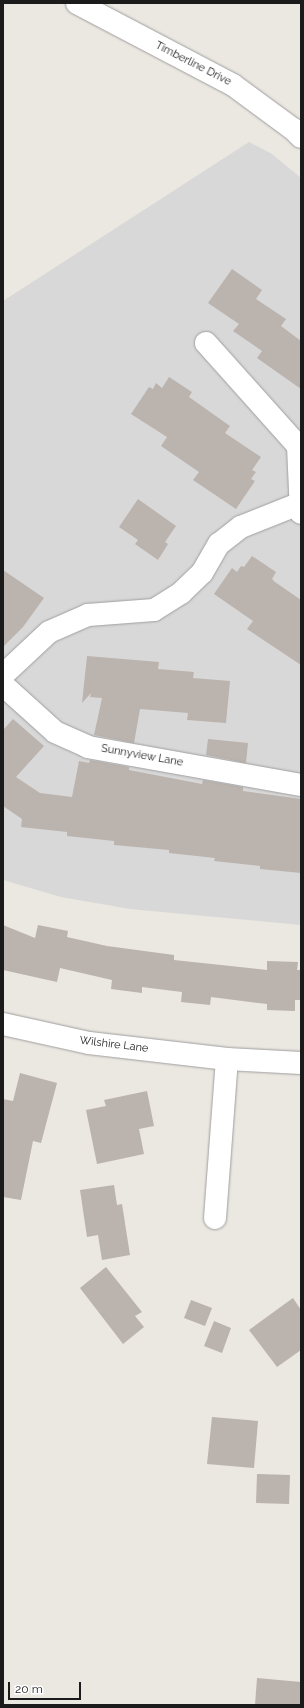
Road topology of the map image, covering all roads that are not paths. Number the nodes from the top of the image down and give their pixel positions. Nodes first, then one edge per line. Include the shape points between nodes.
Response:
1 (76, 3) edge
2 (301, 137) edge
3 (206, 343) dead end
4 (301, 503) edge
5 (301, 513) edge
6 (3, 675) edge
7 (3, 685) edge
8 (301, 785) edge
9 (3, 1024) edge
10 (227, 1059) junction
11 (301, 1063) edge
12 (215, 1218) dead end

1 - 2 street, Timberline Drive via 233,85
3 - 4 street via 298,446
4 - 5 street
4 - 6 street via 241,527 219,544 202,573 181,593 154,610 88,615 49,632
7 - 8 street, Sunnyview Lane via 55,732 88,746
9 - 10 street, Wilshire Lane via 89,1043
10 - 11 street, Wilshire Lane
10 - 12 street

